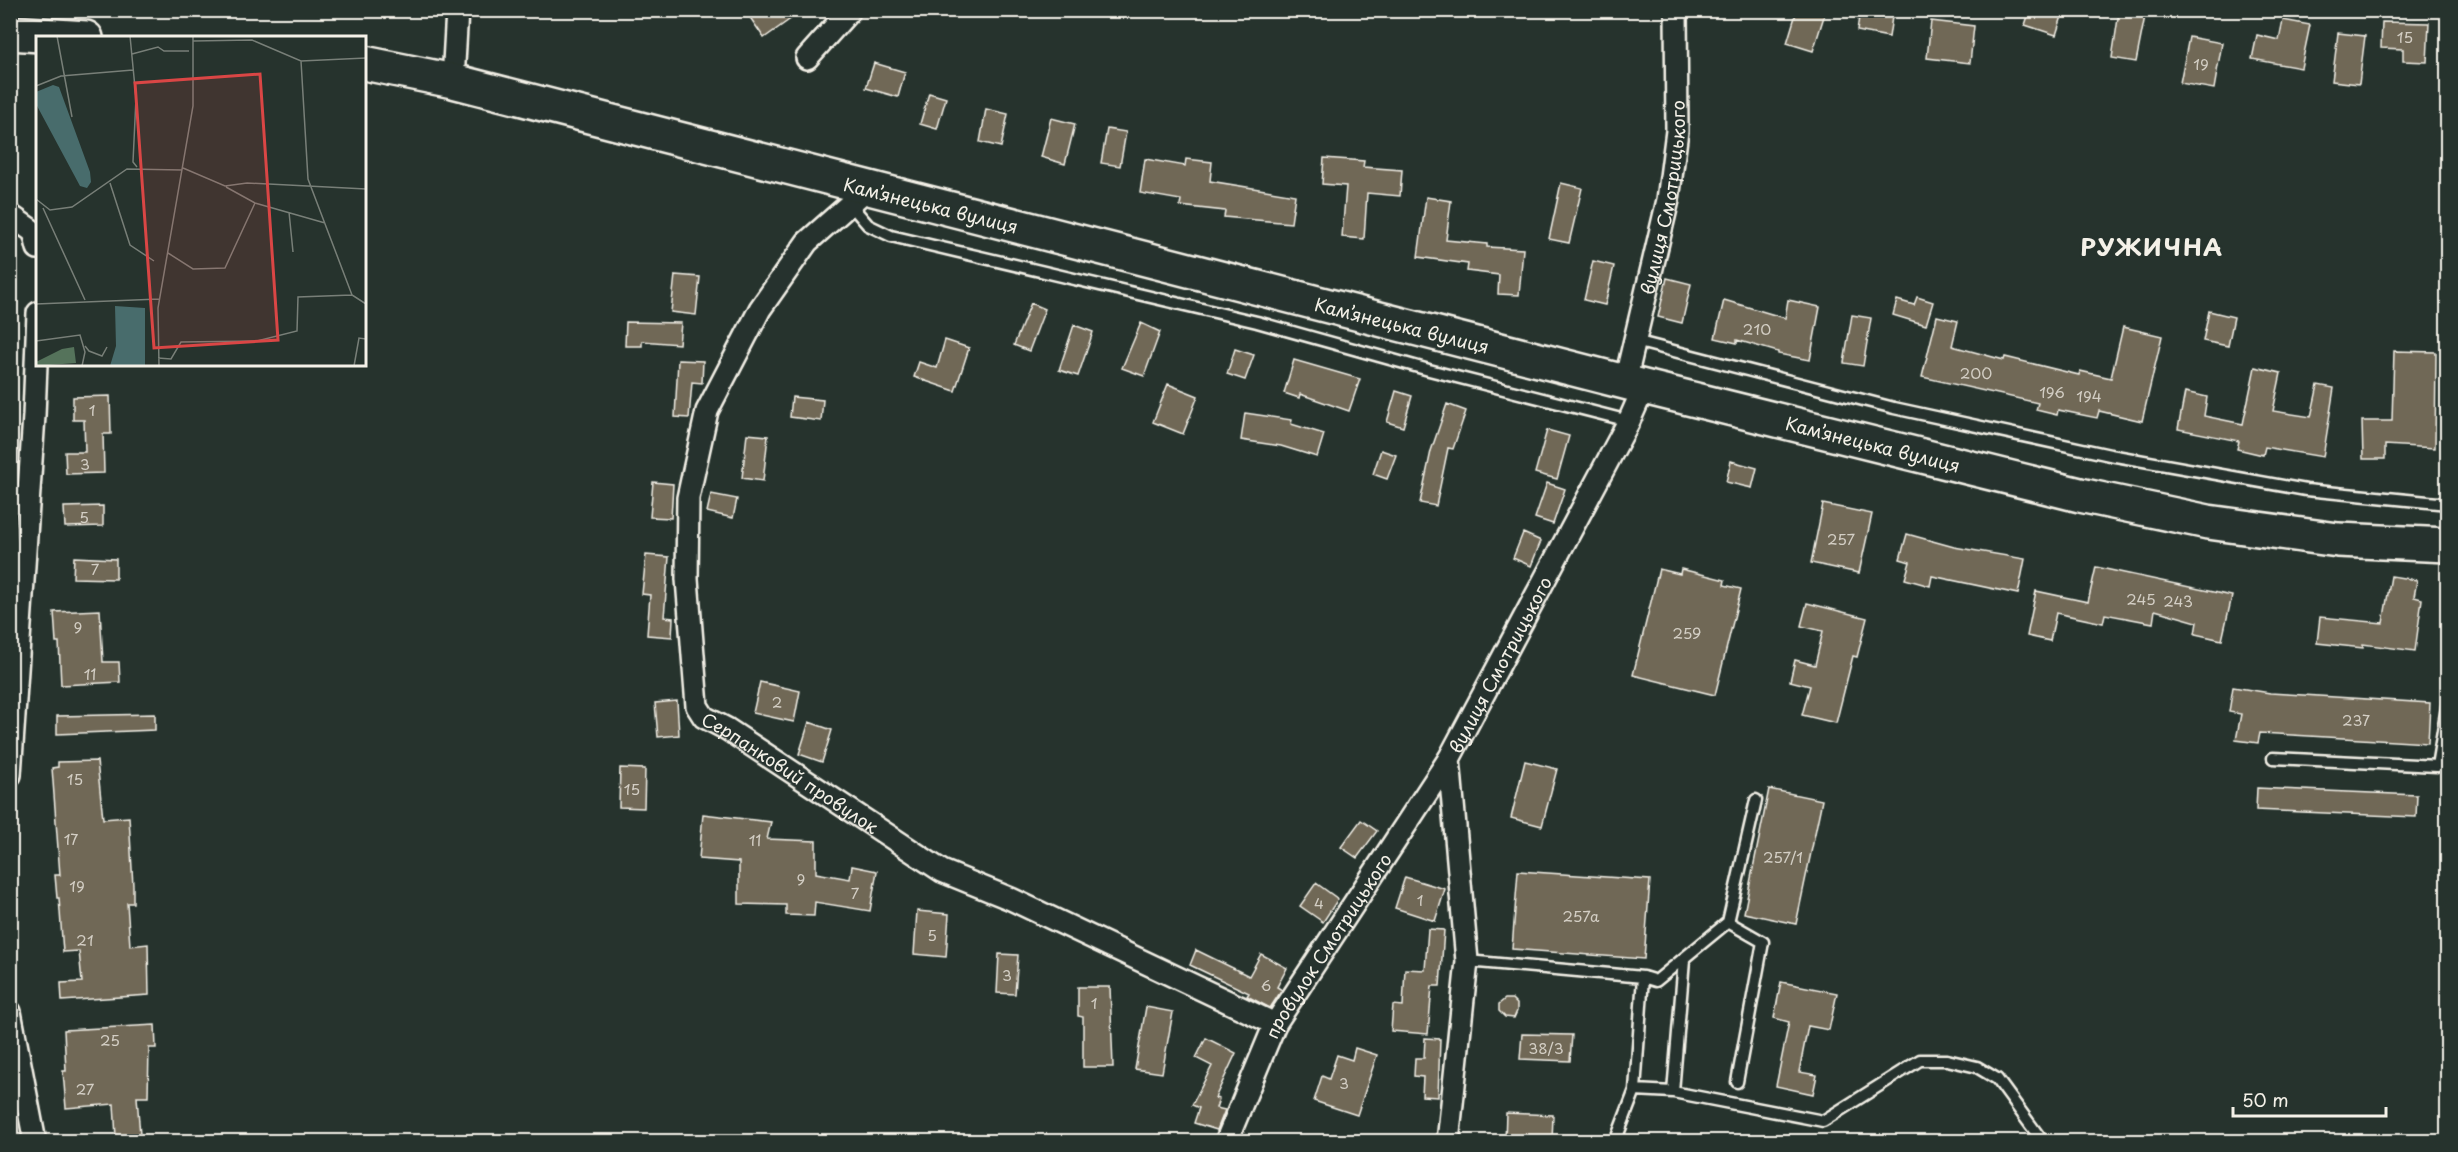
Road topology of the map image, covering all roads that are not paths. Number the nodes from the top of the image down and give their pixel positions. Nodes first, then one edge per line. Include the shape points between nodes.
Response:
1 (457, 10) edge
2 (850, 10) edge
3 (1676, 10) edge
4 (10, 33) edge
5 (56, 36) edge
6 (807, 58) dead end
7 (366, 63) edge
8 (453, 81) junction
9 (858, 197) junction
10 (10, 215) edge
11 (36, 242) edge
12 (1635, 341) junction
13 (36, 364) edge
14 (1635, 385) junction
15 (1629, 421) junction
16 (2448, 504) edge
17 (2448, 545) edge
18 (2448, 700) edge
19 (2273, 758) dead end
20 (1449, 759) junction
21 (10, 776) edge
22 (1756, 800) dead end
23 (1728, 922) junction
24 (1684, 960) junction
25 (1467, 961) junction
26 (1643, 976) junction
27 (10, 1012) edge
28 (1275, 1024) junction
29 (1737, 1082) dead end
30 (1635, 1090) junction
31 (1673, 1092) junction
32 (35, 1142) edge
33 (1226, 1142) edge
34 (1448, 1142) edge
35 (1615, 1142) edge
36 (2043, 1142) edge

1 - 8 street
2 - 6 street
3 - 12 street, вулиця Смотрицького via 1677,132 1668,200
4 - 5 main road
7 - 8 main road, Камʼянецька вулиця
8 - 9 main road, Камʼянецька вулиця
9 - 14 main road, Камʼянецька вулиця
9 - 15 lane via 868,225 891,236 1257,322
9 - 28 street, Серпанковий провулок via 807,242 760,309 707,411 688,498 687,579 697,706 704,717 942,871 1011,899
10 - 11 street via 33,232
12 - 14 street, вулиця Смотрицького
12 - 16 lane via 1894,408 2110,455 2306,490
13 - 21 street
14 - 15 street, вулиця Смотрицького
14 - 17 main road, Камʼянецька вулиця via 2080,495 2208,522 2338,540
15 - 20 street, вулиця Смотрицького
18 - 19 lane via 2437,766
20 - 25 street, вулиця Смотрицького
20 - 28 street, провулок Смотрицького
22 - 23 lane
23 - 24 lane
23 - 29 lane via 1763,942
24 - 26 lane via 1656,981
24 - 31 lane
25 - 26 lane
25 - 34 street, вулиця Смотрицького
26 - 30 lane
27 - 32 street
28 - 33 street, провулок Смотрицького
30 - 31 lane
30 - 35 lane
31 - 36 lane via 1823,1120 1920,1060 1947,1060 1977,1066 1997,1079

